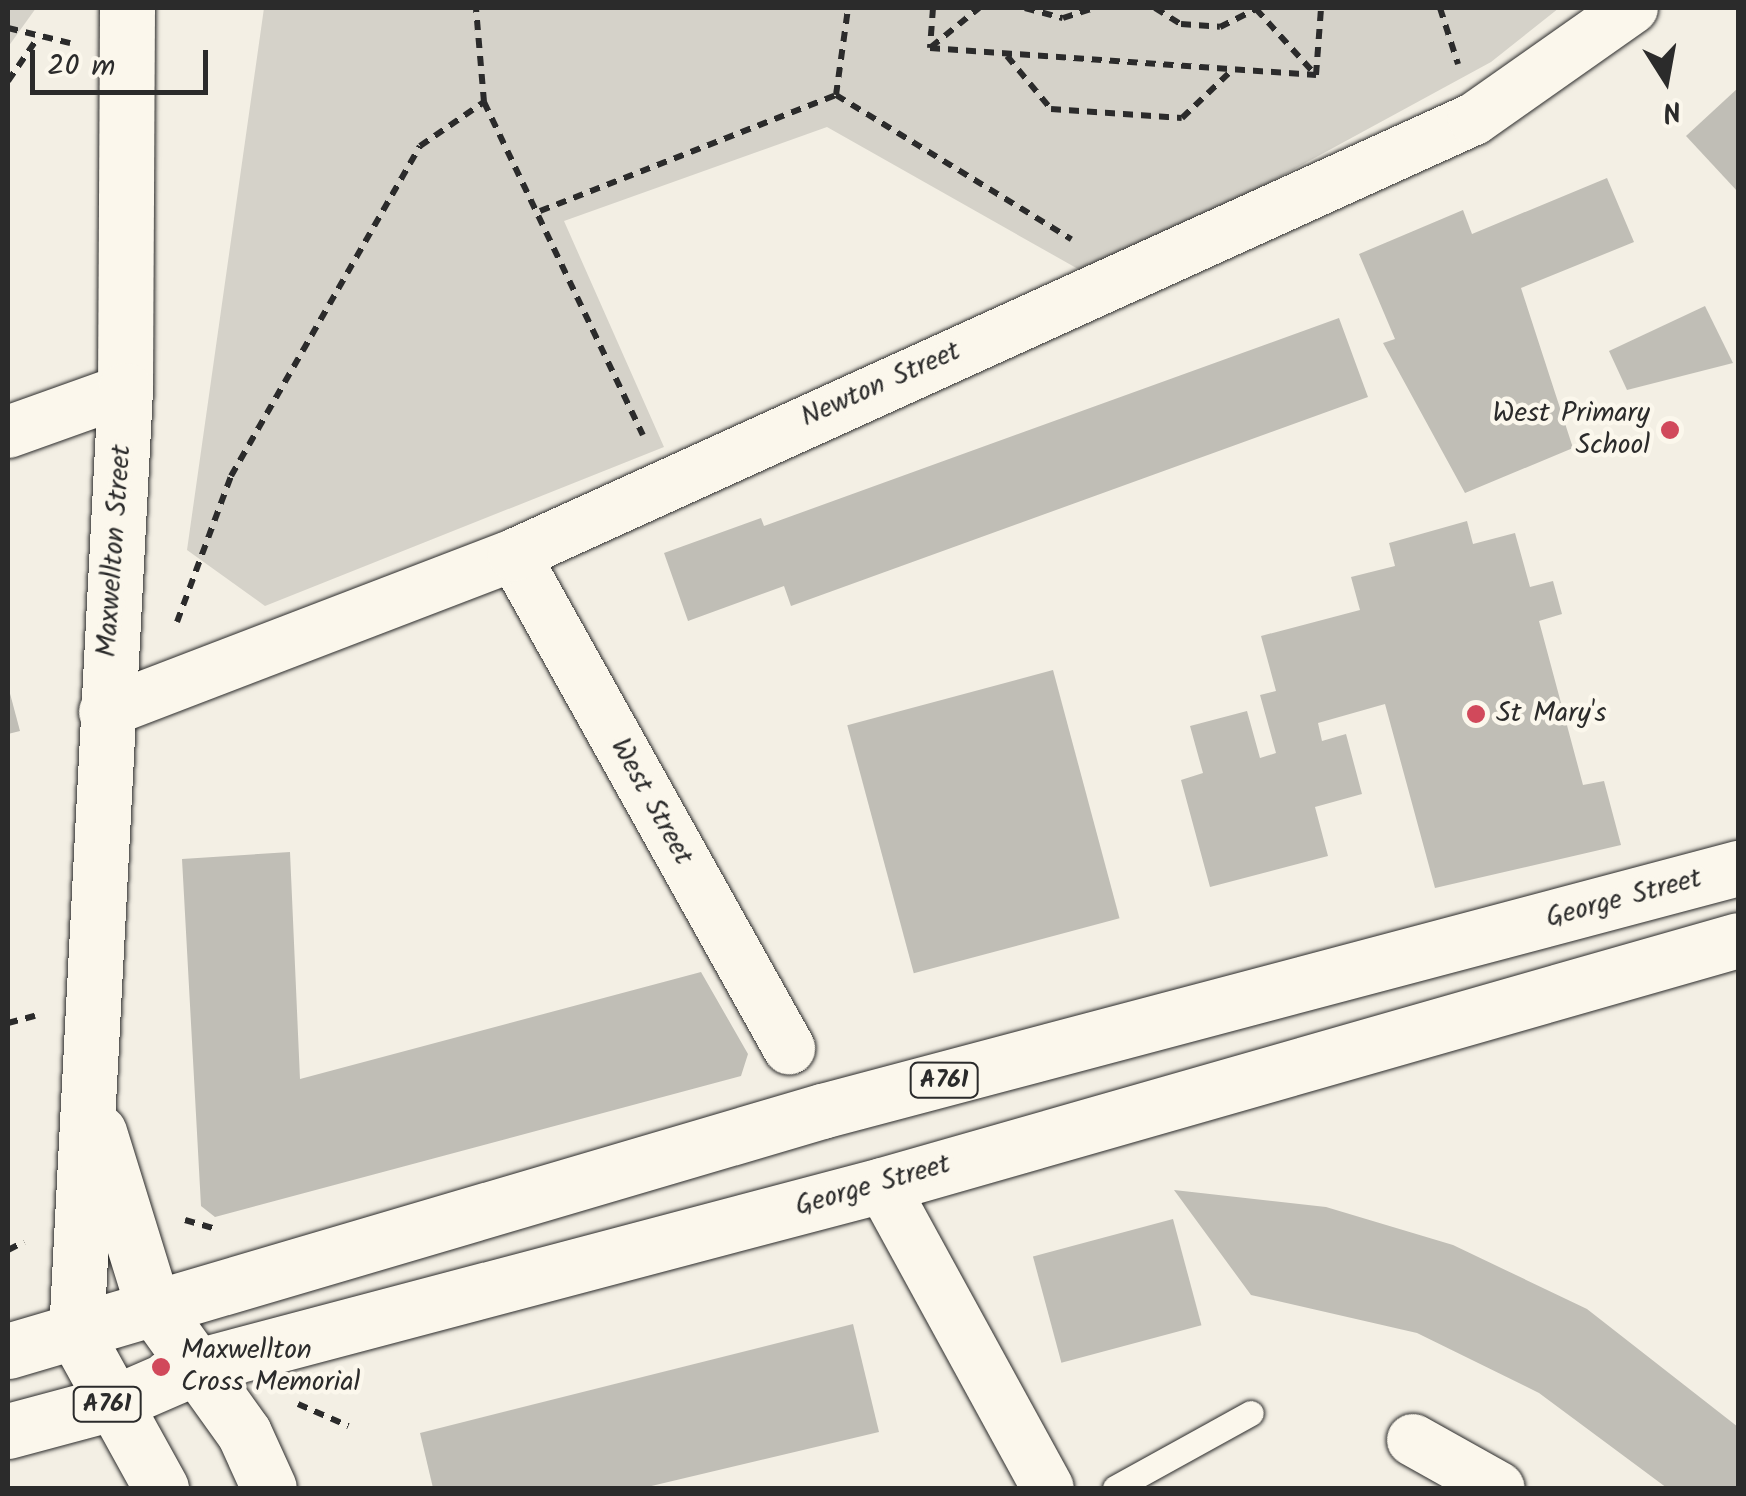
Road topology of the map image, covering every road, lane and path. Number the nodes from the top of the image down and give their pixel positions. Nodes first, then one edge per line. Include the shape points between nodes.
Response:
1 (476, 8) edge
2 (848, 8) edge
3 (934, 8) edge
4 (979, 8) edge
5 (1024, 8) edge
6 (1094, 8) edge
7 (1155, 8) edge
8 (1256, 8) edge
9 (1321, 8) edge
10 (1632, 8) edge
11 (8, 28) edge
12 (124, 28) edge
13 (36, 40) junction
14 (930, 48) junction
15 (1007, 56) junction
16 (1231, 71) junction
17 (1316, 74) junction
18 (8, 81) edge
19 (836, 95) junction
20 (484, 102) junction
21 (540, 211) junction
22 (1131, 276) junction
23 (125, 390) junction
24 (8, 432) edge
25 (664, 481) junction
26 (514, 555) junction
27 (129, 700) junction
28 (1738, 868) edge
29 (1738, 940) edge
30 (788, 1048) dead end
31 (88, 1096) junction
32 (882, 1185) junction
33 (153, 1306) junction
34 (76, 1334) junction
35 (8, 1351) edge
36 (201, 1365) junction
37 (116, 1402) junction
38 (298, 1404) dead end
39 (1251, 1414) dead end
40 (348, 1426) dead end
41 (8, 1430) edge
42 (1412, 1440) dead end
43 (161, 1488) edge
44 (269, 1488) edge
45 (1048, 1488) edge
46 (1115, 1488) edge
47 (1499, 1488) edge

1 - 20 path
2 - 19 path
3 - 14 path
4 - 14 path
5 - 6 path via 1063,18
7 - 8 path via 1180,24 1220,27
8 - 17 path
9 - 17 path
10 - 22 street, Newton Street via 1474,119
11 - 13 path
12 - 13 path
12 - 23 main road, Maxwellton Street
13 - 18 path
14 - 15 path
15 - 16 path
15 - 16 path via 1050,109 1182,118
16 - 17 path
19 - 21 path
19 - 22 path
20 - 21 path
20 - 27 path via 420,146 231,476
21 - 25 path
22 - 25 street, Newton Street
23 - 24 street
23 - 27 main road, Maxwellton Street
25 - 26 street, Newton Street
26 - 27 street, Newton Street
26 - 30 street, West Street
27 - 31 main road, Maxwellton Street
28 - 33 main road, George Street / A761 via 822,1111
29 - 32 main road, George Street / A761
31 - 33 main road, Maxwellton Street
31 - 34 main road, Maxwellton Street
32 - 36 main road, George Street / A761
32 - 45 street
33 - 34 main road, George Street / A761
33 - 36 main road, Maxwellton Street
34 - 35 main road, George Street / A761
34 - 37 main road
36 - 37 main road, George Street / A761
36 - 44 main road, Maxwellton Street
37 - 41 main road, George Street / A761
37 - 43 main road
38 - 40 path
39 - 46 lane
42 - 47 street

